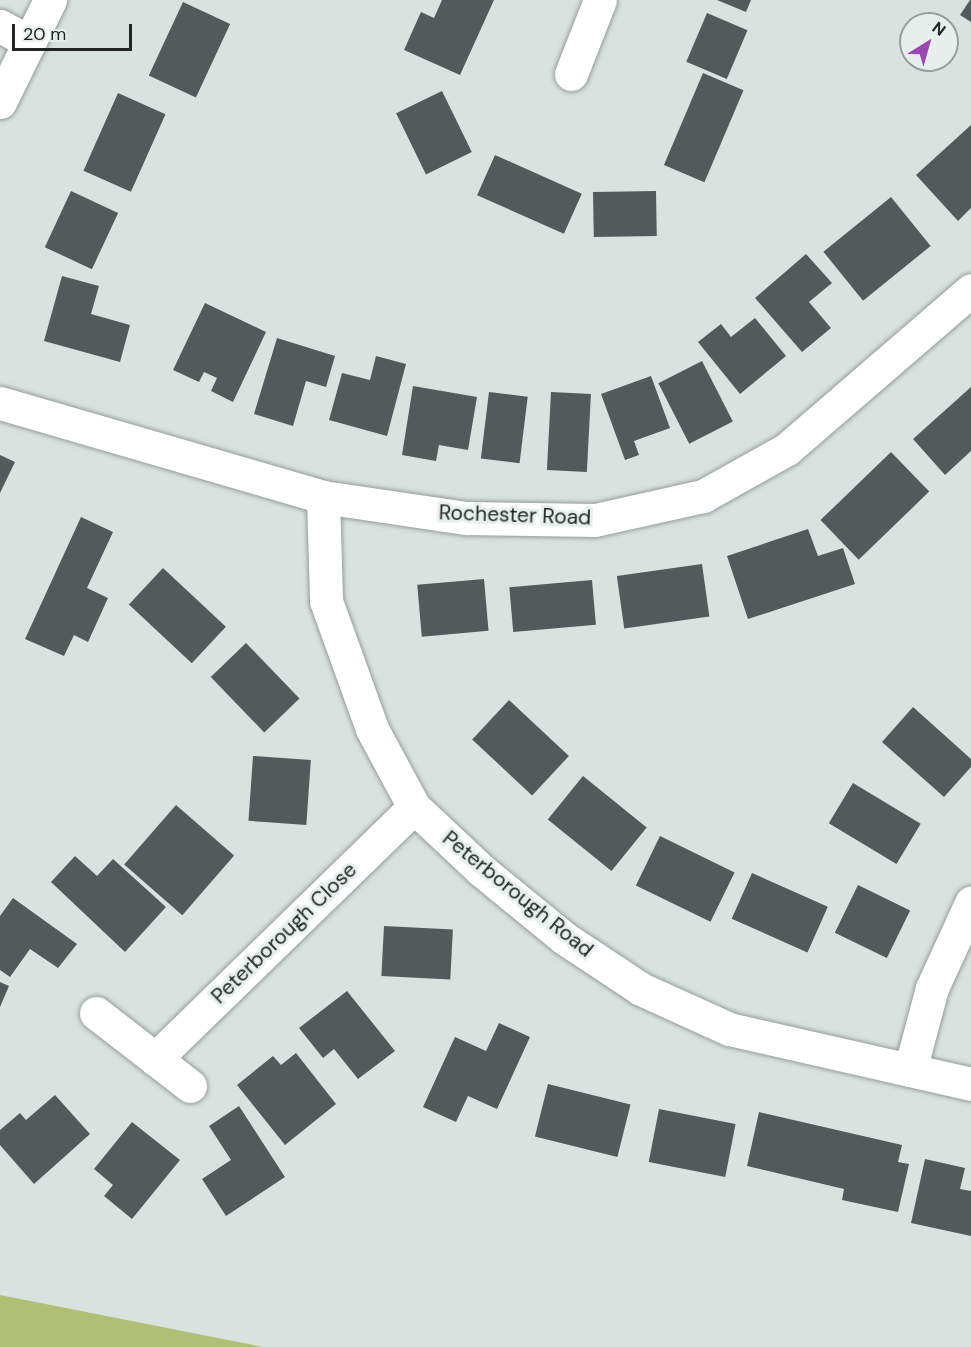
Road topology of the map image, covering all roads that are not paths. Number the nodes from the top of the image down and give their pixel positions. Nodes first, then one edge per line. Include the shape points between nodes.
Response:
1 (50, 0) edge
2 (600, 0) edge
3 (0, 26) edge
4 (30, 42) junction
5 (571, 74) dead end
6 (0, 102) edge
7 (971, 290) edge
8 (0, 403) edge
9 (323, 497) junction
10 (414, 807) junction
11 (971, 903) edge
12 (96, 1013) dead end
13 (155, 1059) junction
14 (910, 1070) junction
15 (971, 1084) edge
16 (190, 1086) dead end

1 - 4 street
2 - 5 street
3 - 4 street
4 - 6 street
7 - 9 street, Rochester Road via 787,448 703,496 595,520 466,518
8 - 9 street, Rochester Road
9 - 10 street, Peterborough Road via 326,601 372,729
10 - 13 street, Peterborough Close
10 - 14 street, Peterborough Road via 564,938 641,988 729,1029
11 - 14 street via 932,988
12 - 13 street
13 - 16 street
14 - 15 street, Peterborough Road

